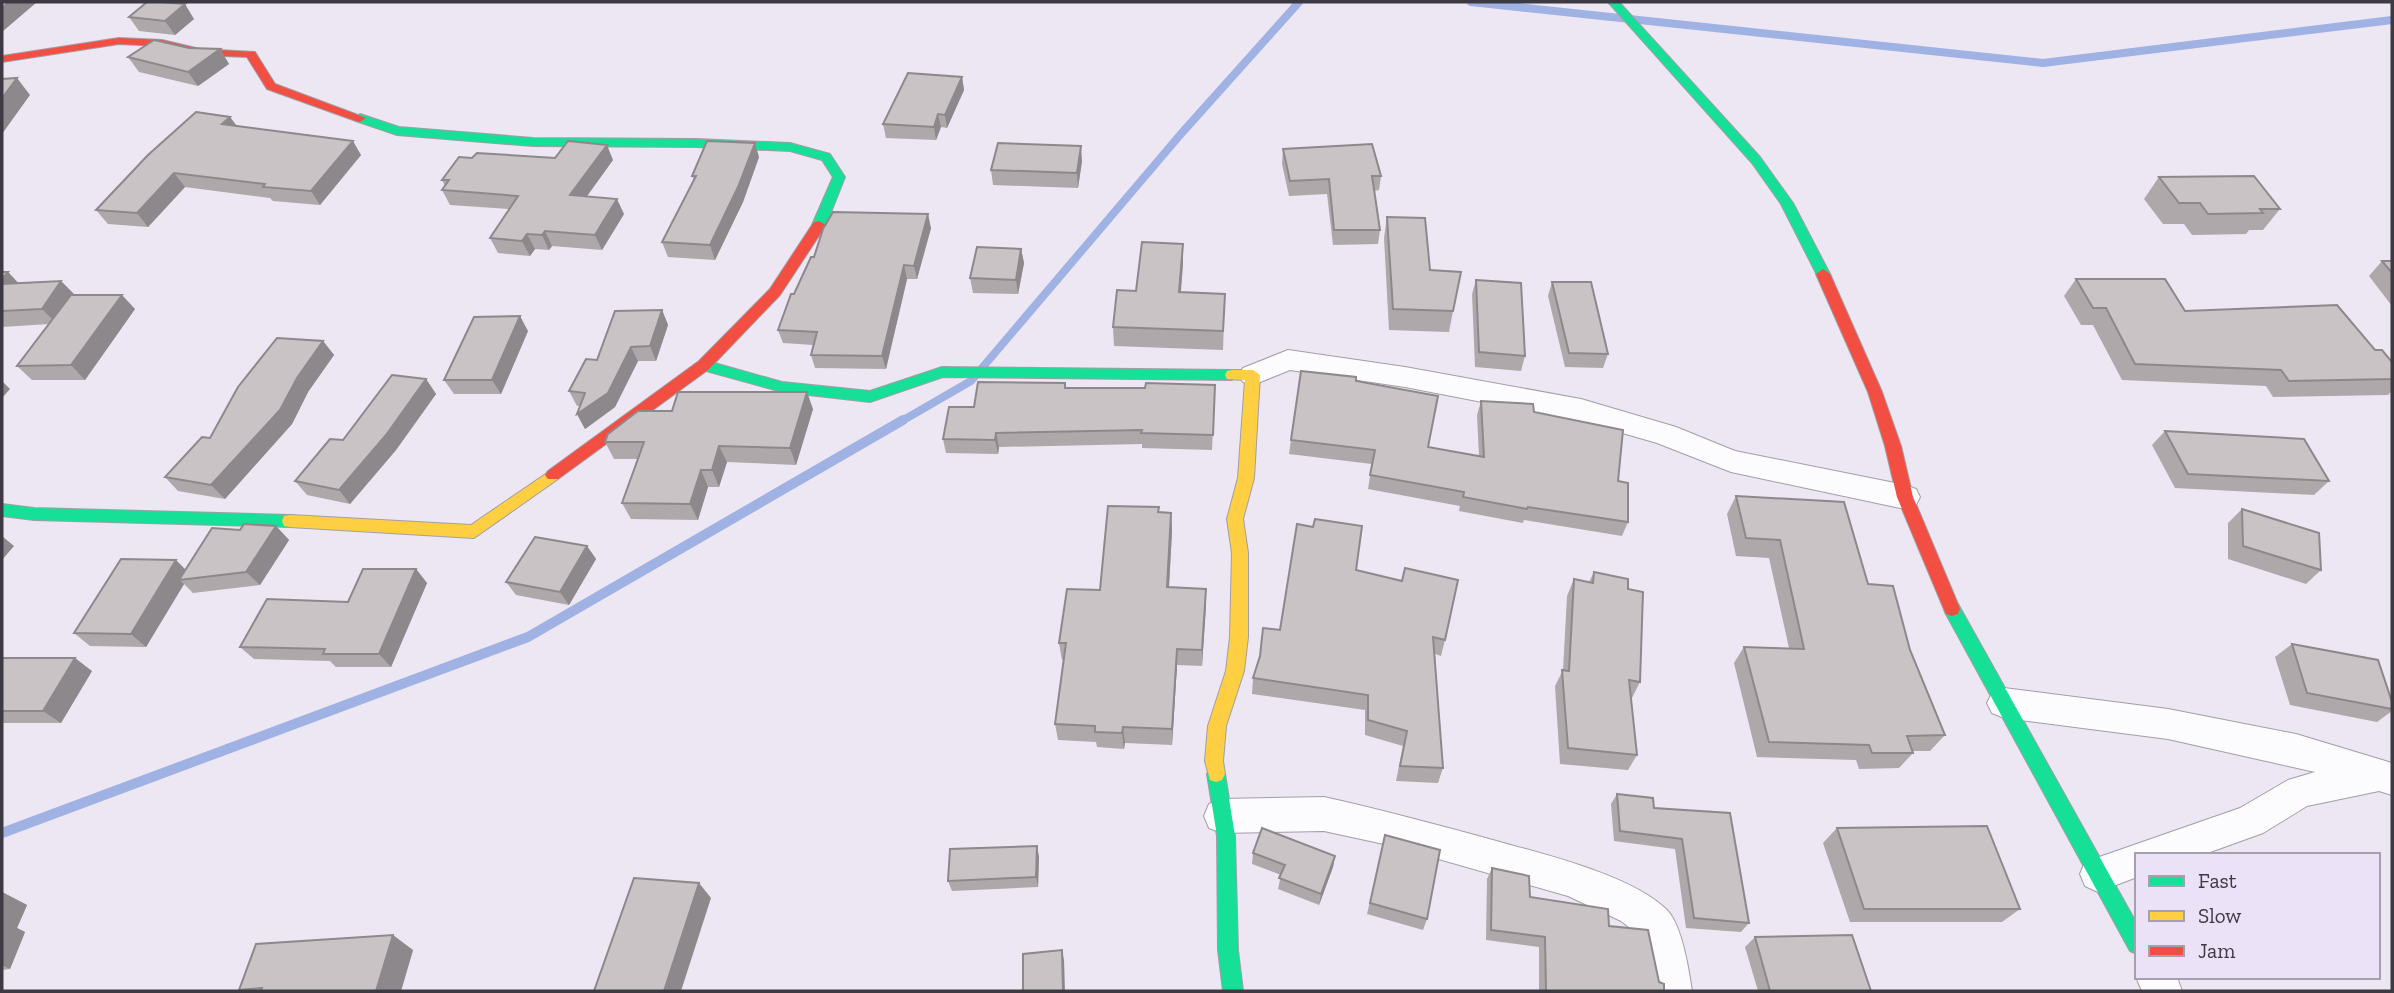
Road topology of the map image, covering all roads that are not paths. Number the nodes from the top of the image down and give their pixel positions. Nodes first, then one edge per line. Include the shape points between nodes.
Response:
1 (1619, 7) edge
2 (2, 58) edge
3 (704, 365) junction
4 (1253, 375) junction
5 (1905, 498) junction
6 (2, 510) edge
7 (2004, 703) junction
8 (2392, 779) edge
9 (1222, 816) junction
10 (2159, 853) edge
11 (2135, 861) edge
12 (2098, 874) junction
13 (2135, 940) edge
14 (1233, 991) edge
15 (1673, 991) edge

1 - 5 street via 1756,160 1787,203 1875,392
2 - 3 street via 119,41 162,43 251,54 271,86 397,131 533,142 790,147 826,157 839,177 817,229 775,292
3 - 4 street via 782,387 870,397 942,372
3 - 6 street via 474,532
4 - 5 street via 1289,360 1581,410 1666,435 1731,461
4 - 9 street via 1246,478 1235,519 1240,553 1239,636 1235,671 1217,726 1214,761
5 - 7 street via 1950,605
7 - 8 street via 2168,724 2296,750
7 - 12 street
8 - 10 street via 2360,778 2300,791 2250,821
9 - 14 street
9 - 15 street via 1324,814 1573,880 1634,908 1656,925
11 - 12 street
12 - 13 street

